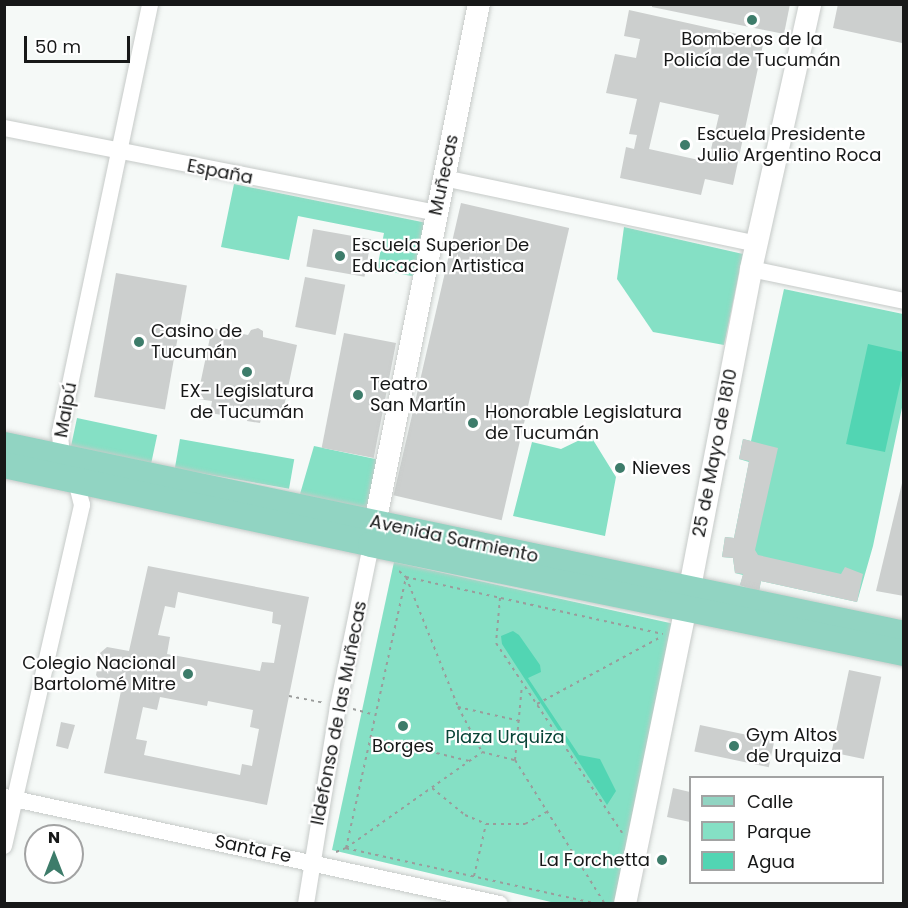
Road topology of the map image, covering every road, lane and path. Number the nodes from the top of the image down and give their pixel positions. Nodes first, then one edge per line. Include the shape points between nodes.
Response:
1 (150, 4) edge
2 (479, 4) edge
3 (810, 4) edge
4 (4, 128) edge
5 (120, 153) junction
6 (444, 178) junction
7 (436, 213) junction
8 (756, 244) junction
9 (751, 269) junction
10 (903, 301) edge
11 (4, 445) edge
12 (62, 457) junction
13 (4, 465) edge
14 (76, 481) junction
15 (373, 533) junction
16 (392, 564) dead end
17 (406, 577) junction
18 (500, 598) junction
19 (687, 598) junction
20 (666, 634) junction
21 (903, 634) edge
22 (664, 645) dead end
23 (903, 653) edge
24 (522, 684) junction
25 (540, 702) junction
26 (458, 707) junction
27 (520, 721) junction
28 (371, 736) junction
29 (482, 752) junction
30 (515, 760) junction
31 (469, 761) junction
32 (432, 788) junction
33 (10, 798) edge
34 (548, 812) junction
35 (625, 823) dead end
36 (486, 824) junction
37 (4, 846) edge
38 (346, 848) junction
39 (311, 861) junction
40 (474, 876) junction
41 (306, 903) edge
42 (500, 903) edge
43 (598, 903) edge
44 (605, 903) edge
45 (625, 903) edge

1 - 5 street, Maipú
2 - 6 street, Muñecas
3 - 8 street, 25 de Mayo de 1810
4 - 5 street, España
5 - 7 street, España
5 - 12 street, Maipú via 60,432
6 - 7 street, Muñecas
6 - 8 street
7 - 15 street, Muñecas
8 - 9 street, 25 de Mayo de 1810
9 - 10 street
9 - 19 street, 25 de Mayo de 1810
11 - 12 main road, Avenida Sarmiento
12 - 14 street, Maipú
12 - 15 main road, Avenida Sarmiento
13 - 14 main road, Avenida Sarmiento
14 - 15 main road, Avenida Sarmiento
14 - 33 street, Maipú via 82,505
15 - 19 main road, Avenida Sarmiento
15 - 39 street, Ildefonso de las Muñecas
16 - 17 path
17 - 18 path
17 - 26 path
17 - 28 path
18 - 20 path
18 - 24 path via 496,643
19 - 21 main road, Avenida Sarmiento
19 - 23 main road, Avenida Sarmiento
19 - 45 street, 25 de Mayo de 1810
20 - 22 path
20 - 25 path
24 - 25 path
24 - 27 path
25 - 35 path via 622,834
26 - 27 path
26 - 29 path
27 - 30 path
28 - 31 path
28 - 38 path
29 - 30 path
29 - 31 path
30 - 34 path
31 - 32 path
32 - 36 path via 465,815
32 - 38 path
33 - 37 street, Maipú
33 - 39 street, Santa Fe
34 - 36 path via 525,824
34 - 44 path
36 - 40 path
38 - 39 path
38 - 40 path
39 - 41 street, Ildefonso de las Muñecas
39 - 42 street, Santa Fe
40 - 43 path

